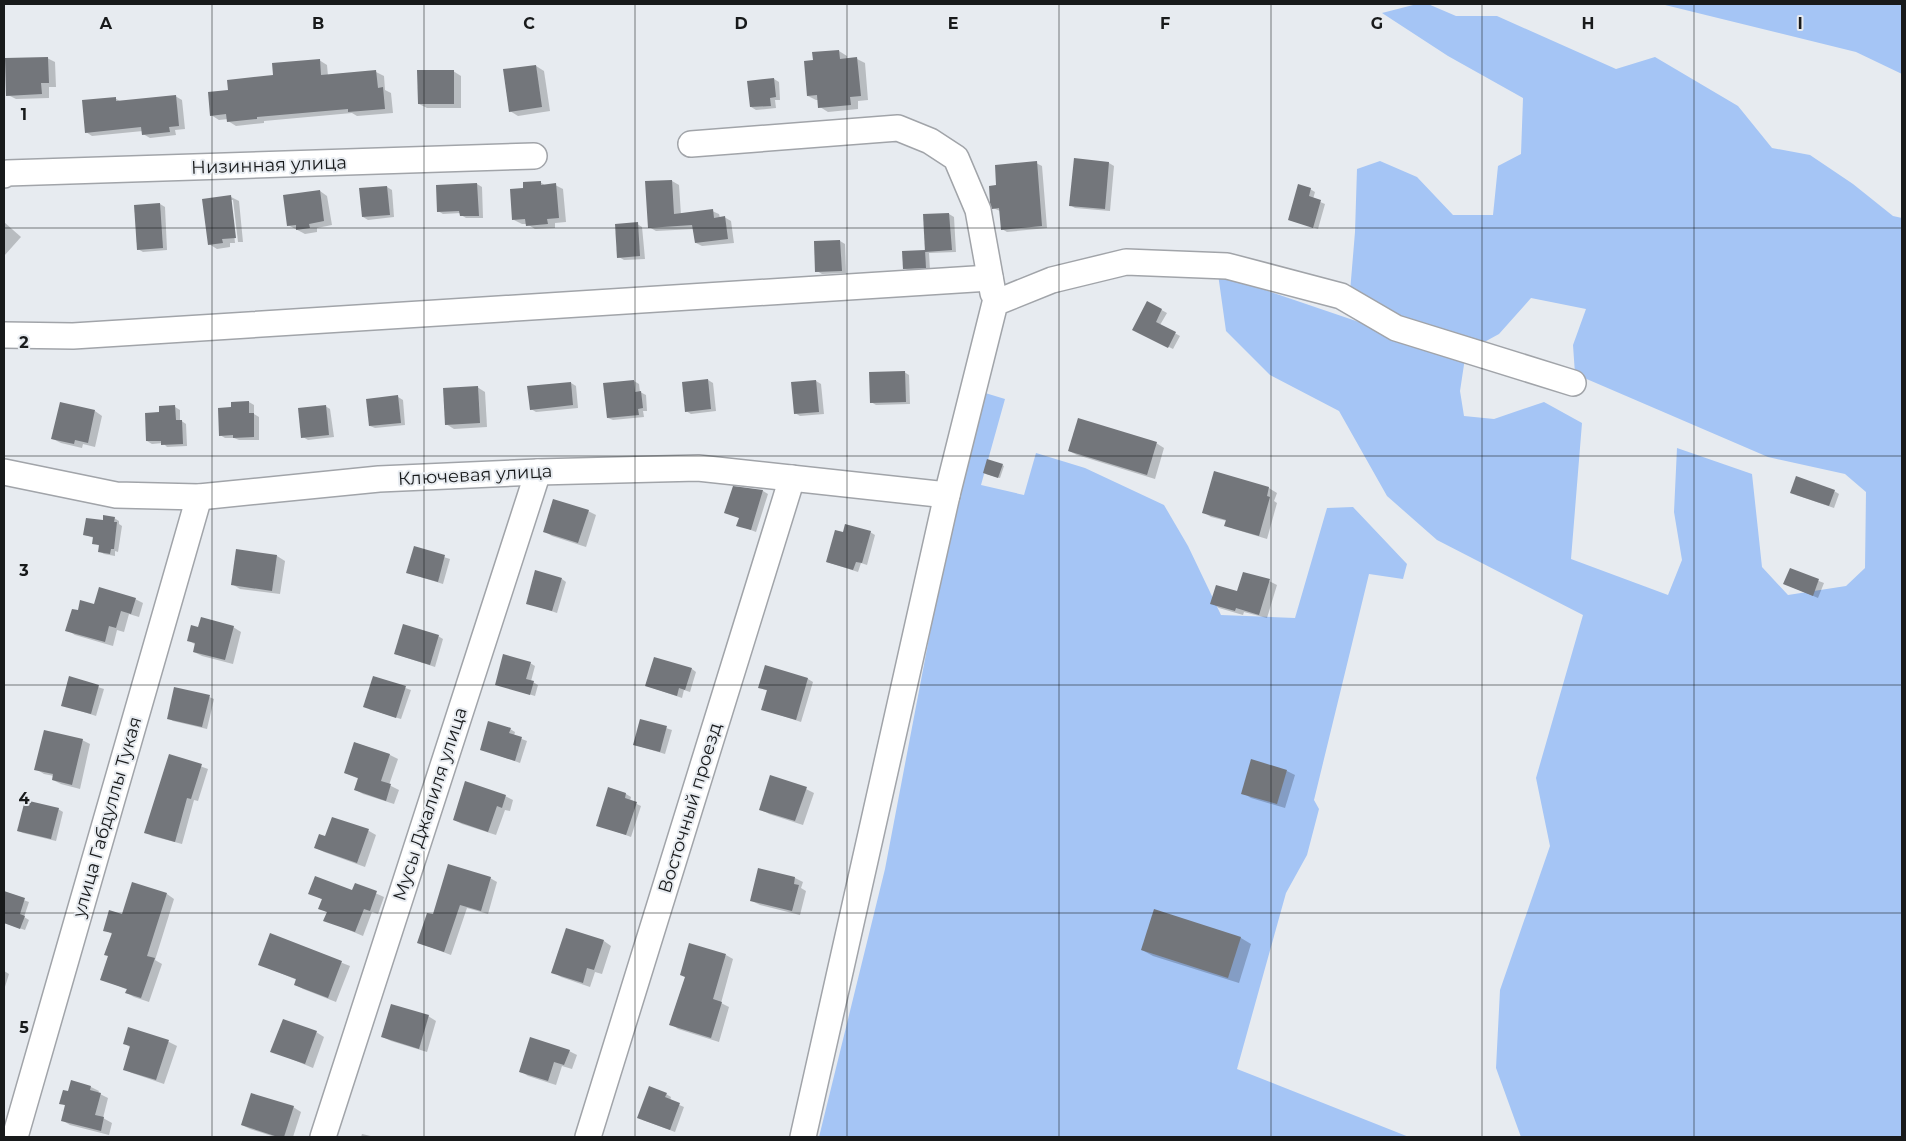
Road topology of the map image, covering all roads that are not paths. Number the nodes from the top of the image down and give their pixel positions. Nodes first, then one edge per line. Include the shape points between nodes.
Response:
1 (691, 144) dead end
2 (534, 156) dead end
3 (4, 175) edge
4 (990, 278) junction
5 (995, 302) junction
6 (4, 335) edge
7 (1573, 383) dead end
8 (4, 472) edge
9 (538, 472) junction
10 (792, 478) junction
11 (947, 495) junction
12 (199, 497) junction
13 (15, 1137) edge
14 (323, 1137) edge
15 (588, 1137) edge
16 (803, 1137) edge

1 - 4 street via 898,128 930,141 956,158 978,210
2 - 3 street, Низинная улица
4 - 5 street
4 - 6 street via 73,336
5 - 7 street via 1052,280 1126,262 1227,266 1341,296 1396,328
5 - 11 street
8 - 12 street, Ключевая улица via 116,495
9 - 10 street, Ключевая улица via 698,468
9 - 12 street, Ключевая улица via 379,479
9 - 14 street, Мусы Джалиля улица
10 - 11 street, Ключевая улица
10 - 15 street, Восточный проезд
11 - 16 street
12 - 13 street, улица Габдуллы Тукая

